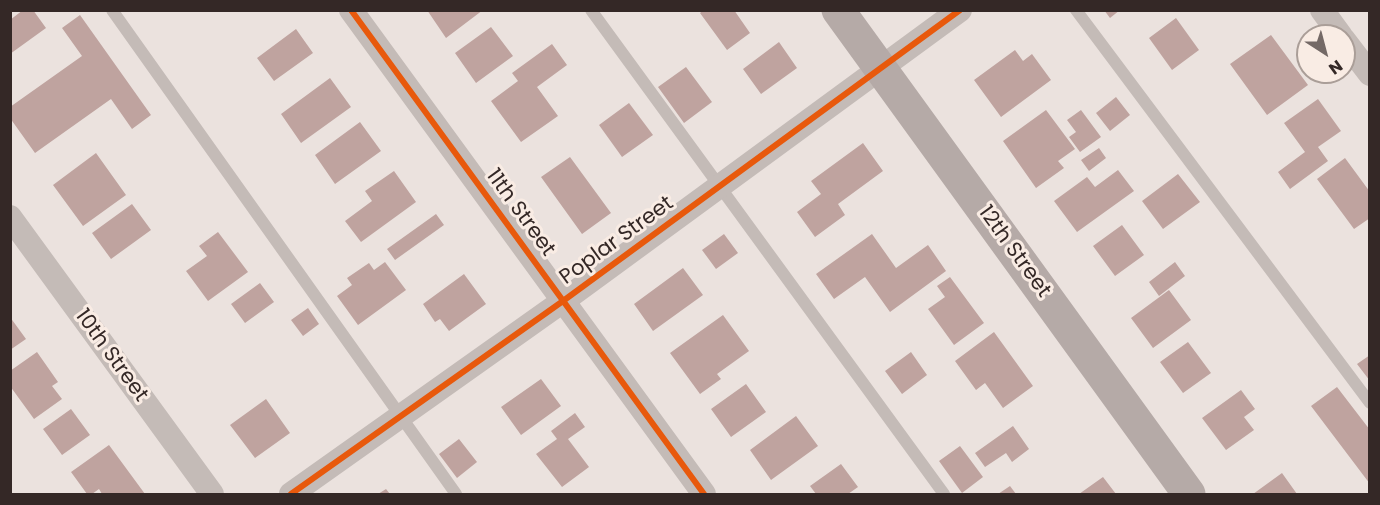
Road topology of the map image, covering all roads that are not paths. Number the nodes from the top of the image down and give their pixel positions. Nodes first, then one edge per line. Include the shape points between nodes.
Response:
1 (112, 10) edge
2 (351, 10) edge
3 (591, 10) edge
4 (838, 10) edge
5 (960, 10) edge
6 (1076, 10) edge
7 (1322, 10) edge
8 (1332, 24) edge
9 (1356, 56) edge
10 (881, 69) junction
11 (1370, 74) edge
12 (720, 187) junction
13 (10, 217) edge
14 (563, 301) junction
15 (1370, 403) edge
16 (400, 417) junction
17 (212, 495) edge
18 (291, 495) edge
19 (456, 495) edge
20 (704, 495) edge
21 (944, 495) edge
22 (1189, 495) edge

1 - 16 lane
2 - 14 street, 11th Street
3 - 12 lane
4 - 10 street, 12th Street
5 - 10 street, Poplar Street
6 - 15 lane
7 - 8 street
9 - 11 street
10 - 12 street, Poplar Street
10 - 22 street, 12th Street
12 - 14 street, Poplar Street
12 - 21 lane
13 - 17 street, 10th Street
14 - 16 street, Poplar Street
14 - 20 street, 11th Street
16 - 18 street, Poplar Street
16 - 19 lane

